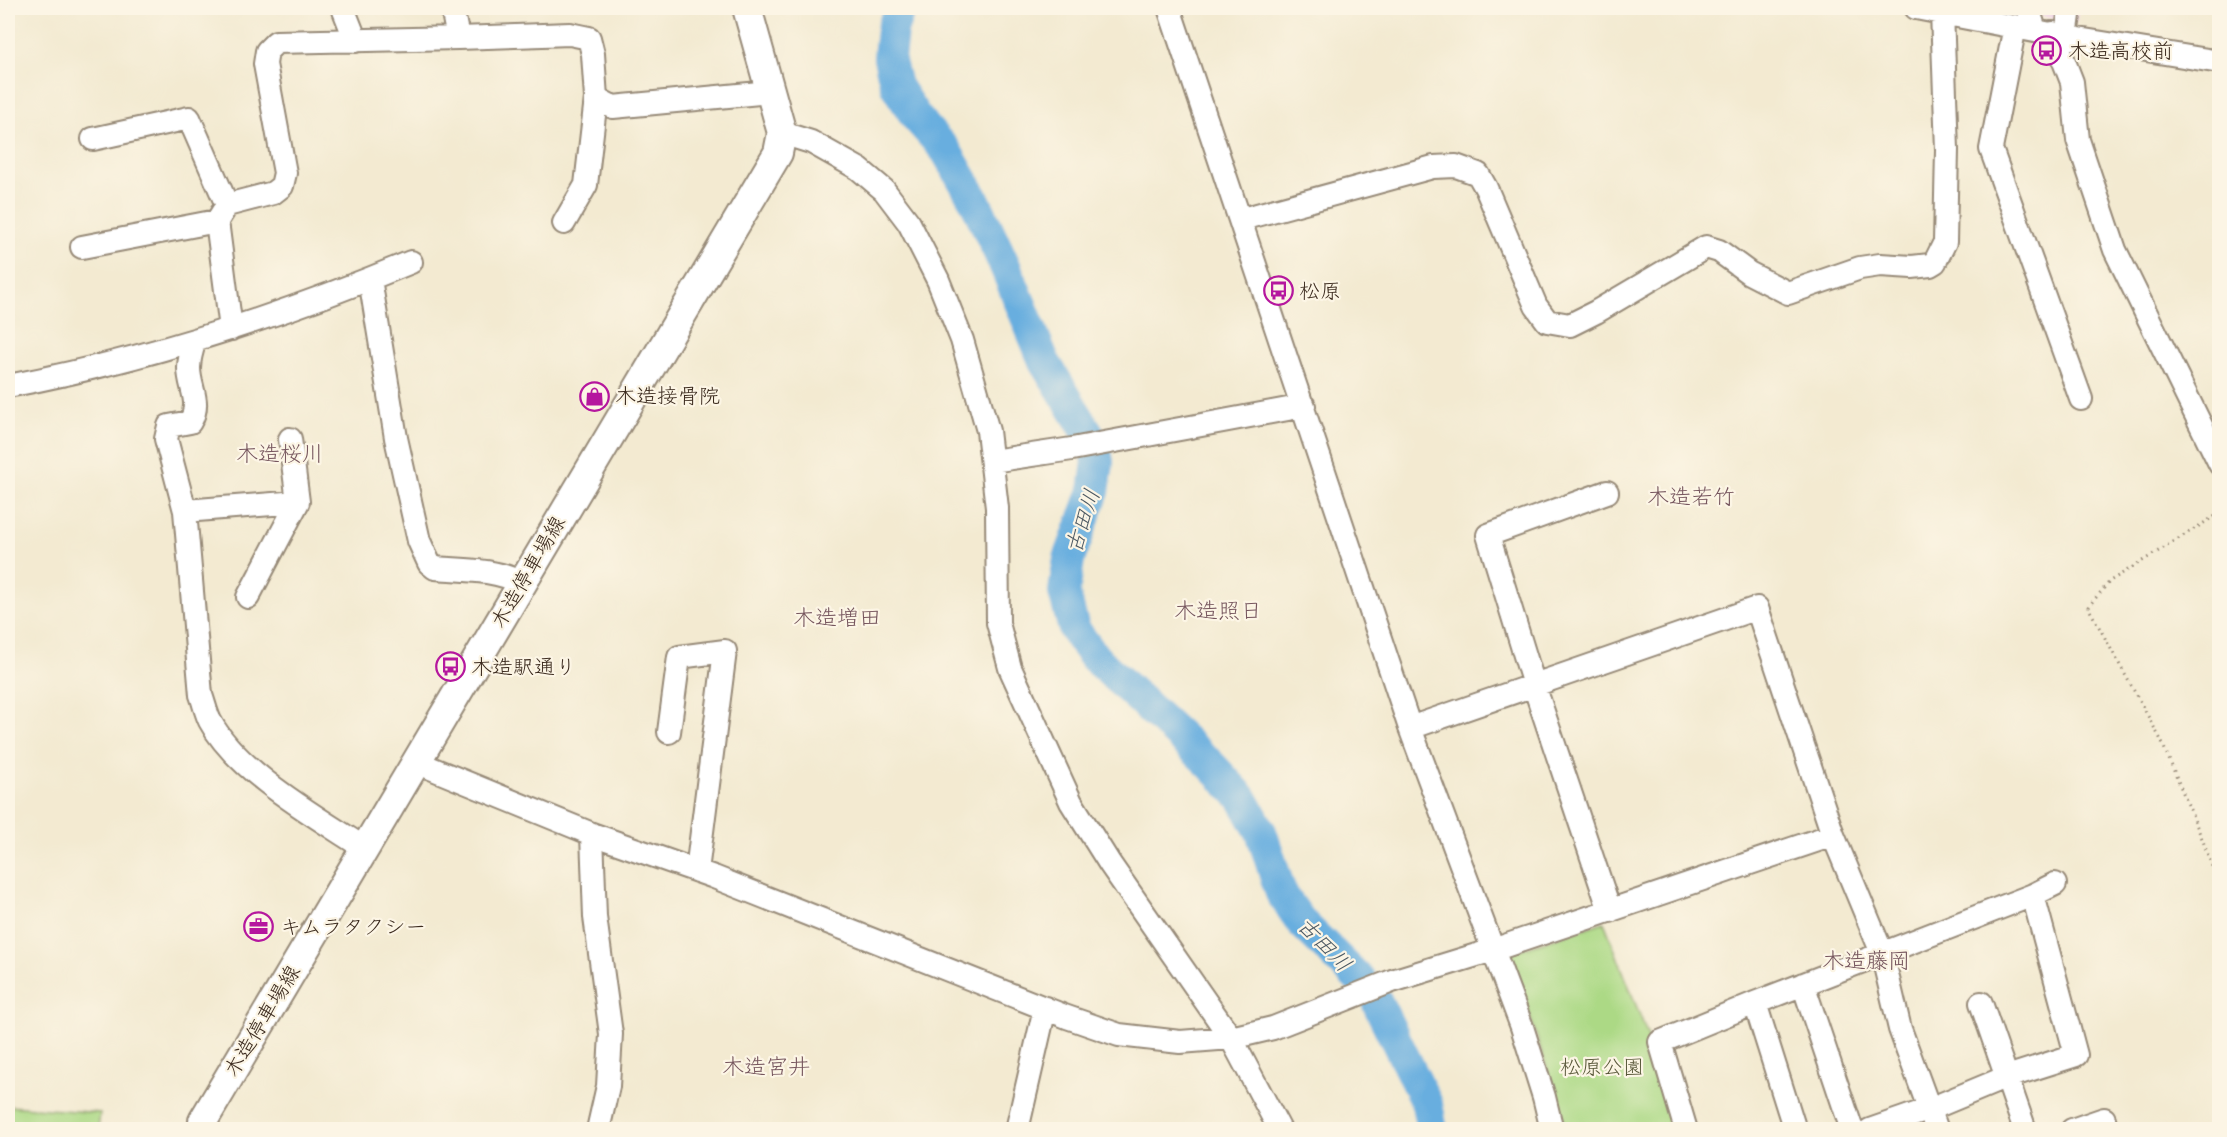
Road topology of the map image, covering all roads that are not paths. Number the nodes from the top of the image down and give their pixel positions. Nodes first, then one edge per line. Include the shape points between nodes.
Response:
1 (343, 8) edge
2 (452, 8) edge
3 (747, 8) edge
4 (1169, 8) edge
5 (1916, 8) edge
6 (2028, 8) edge
7 (2070, 8) edge
8 (1942, 12) junction
9 (2042, 32) junction
10 (458, 38) junction
11 (356, 41) junction
12 (2220, 62) edge
13 (770, 92) junction
14 (596, 98) junction
15 (782, 133) junction
16 (93, 139) dead end
17 (222, 213) junction
18 (1242, 219) junction
19 (564, 223) dead end
20 (82, 246) dead end
21 (411, 261) dead end
22 (370, 279) junction
23 (231, 329) junction
24 (195, 340) junction
25 (8, 386) edge
26 (2081, 399) dead end
27 (1304, 406) junction
28 (290, 439) dead end
29 (992, 461) junction
30 (2220, 464) edge
31 (1607, 492) dead end
32 (298, 502) junction
33 (185, 511) junction
34 (521, 583) junction
35 (248, 597) dead end
36 (1534, 685) junction
37 (1410, 728) junction
38 (669, 732) dead end
39 (416, 762) junction
40 (592, 834) junction
41 (1833, 835) junction
42 (364, 848) junction
43 (697, 871) junction
44 (2055, 884) dead end
45 (2033, 895) junction
46 (1610, 911) junction
47 (1493, 950) junction
48 (1882, 953) junction
49 (1803, 984) junction
50 (1755, 1003) junction
51 (1981, 1003) dead end
52 (1045, 1008) junction
53 (1231, 1038) junction
54 (2007, 1077) junction
55 (1933, 1119) edge
56 (205, 1126) edge
57 (598, 1130) edge
58 (1017, 1130) edge
59 (1280, 1130) edge
60 (1552, 1130) edge
61 (1686, 1130) edge
62 (1795, 1130) edge
63 (1852, 1130) edge
64 (1870, 1130) edge
65 (2025, 1130) edge
66 (2072, 1130) edge
67 (2107, 1130) edge

1 - 11 street
2 - 10 street
3 - 13 main road
4 - 18 street
5 - 8 street
6 - 9 street
7 - 9 street
8 - 9 street
8 - 18 street via 1947,150 1945,242 1930,265 1860,268 1788,292 1706,247 1570,326 1547,321 1536,306 1486,188 1478,174 1456,166 1433,167
9 - 12 street
9 - 26 street via 1991,149
9 - 30 street via 2072,82 2078,140 2115,249
10 - 11 street
10 - 14 street via 570,34 589,38
11 - 17 street via 276,42 267,51 265,63 285,173 282,186
13 - 14 street via 613,107
13 - 15 main road
14 - 19 street via 586,185
15 - 29 street via 811,142 859,169 884,190 909,223 939,280 962,340 988,431
15 - 34 main road, 木造停車場線 via 778,153
16 - 17 street via 189,118
17 - 20 street
17 - 23 street
18 - 27 street
21 - 22 street
22 - 23 street
22 - 34 street via 396,438 418,541 435,568 494,574
23 - 24 street
24 - 25 street via 78,373
24 - 33 street via 189,370 196,412 190,422 169,426 166,439
27 - 29 street
27 - 37 street
28 - 32 street
29 - 53 street via 997,507 998,623 1010,668 1071,802
31 - 36 street via 1488,535
32 - 33 street
32 - 35 street
33 - 42 street via 201,694 211,721 238,757 281,793
34 - 39 main road, 木造停車場線
36 - 37 street
36 - 41 street via 1757,608
36 - 46 street
37 - 47 street
38 - 43 street via 679,657 725,651
39 - 40 street
39 - 42 main road, 木造停車場線
40 - 43 street
40 - 57 street via 595,917 611,1034 608,1086
41 - 46 street
41 - 48 street
42 - 56 main road, 木造停車場線
43 - 52 street
44 - 45 street
45 - 48 street
45 - 54 street via 2076,1055
46 - 47 street
47 - 53 street via 1392,981 1274,1028
47 - 60 street via 1522,1027
48 - 49 street
48 - 55 street via 1900,1029
49 - 50 street
49 - 63 street
50 - 61 street via 1660,1042
50 - 62 street
51 - 54 street
52 - 53 street via 1119,1035 1180,1042
52 - 58 street
53 - 59 street
54 - 55 street
54 - 65 street
55 - 64 street
66 - 67 street via 2104,1119

